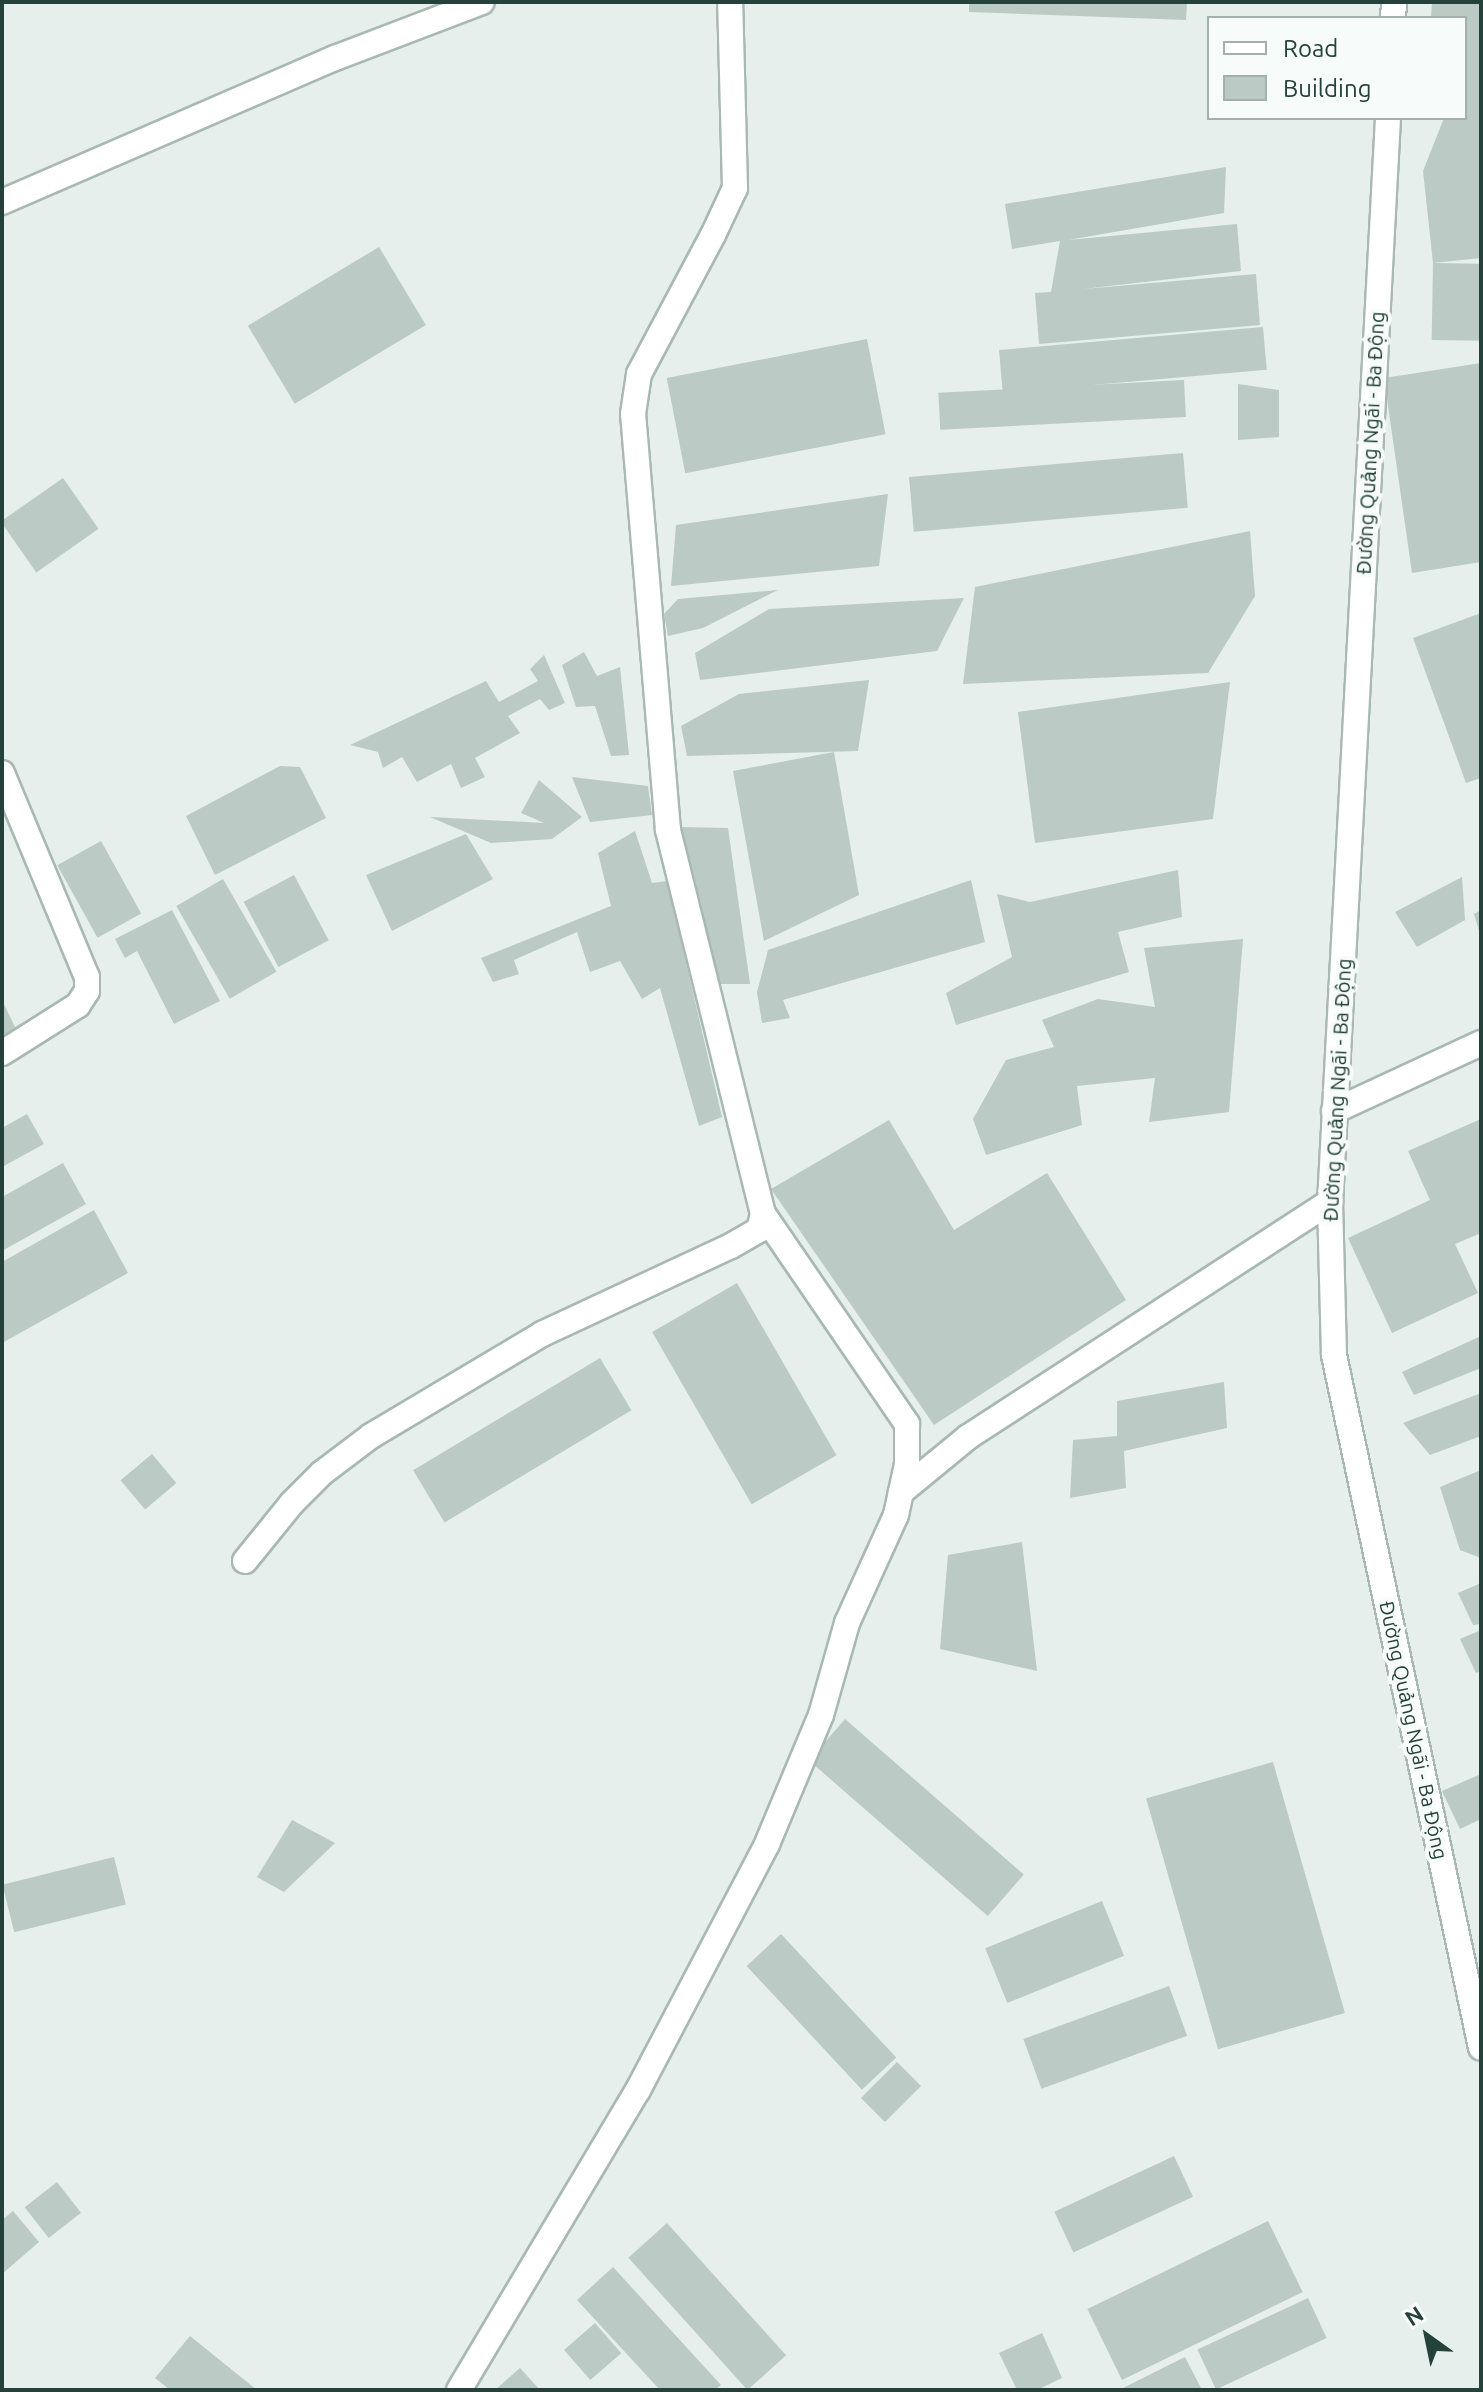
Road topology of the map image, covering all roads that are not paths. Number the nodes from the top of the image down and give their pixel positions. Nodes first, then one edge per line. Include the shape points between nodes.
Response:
1 (482, 2) edge
2 (730, 2) edge
3 (1388, 120) edge
4 (2, 202) edge
5 (2, 773) edge
6 (1481, 1043) edge
7 (2, 1053) edge
8 (1334, 1111) junction
9 (1330, 1202) junction
10 (763, 1214) junction
11 (901, 1492) junction
12 (245, 1561) dead end
13 (1481, 2048) edge
14 (459, 2390) edge

1 - 4 street via 335,58
2 - 10 street via 735,188 639,374 633,414 668,830
3 - 8 street, Đường Quảng Ngãi - Ba Động
5 - 7 street via 87,977 87,991 78,1005
6 - 8 street
8 - 9 street, Đường Quảng Ngãi - Ba Động
9 - 11 street via 968,1437
9 - 13 street, Đường Quảng Ngãi - Ba Động via 1334,1355
10 - 11 street via 907,1424
10 - 12 street via 759,1230 731,1246 542,1334 371,1436 312,1483
11 - 14 street via 896,1515 847,1623 821,1715 767,1844 638,2090

